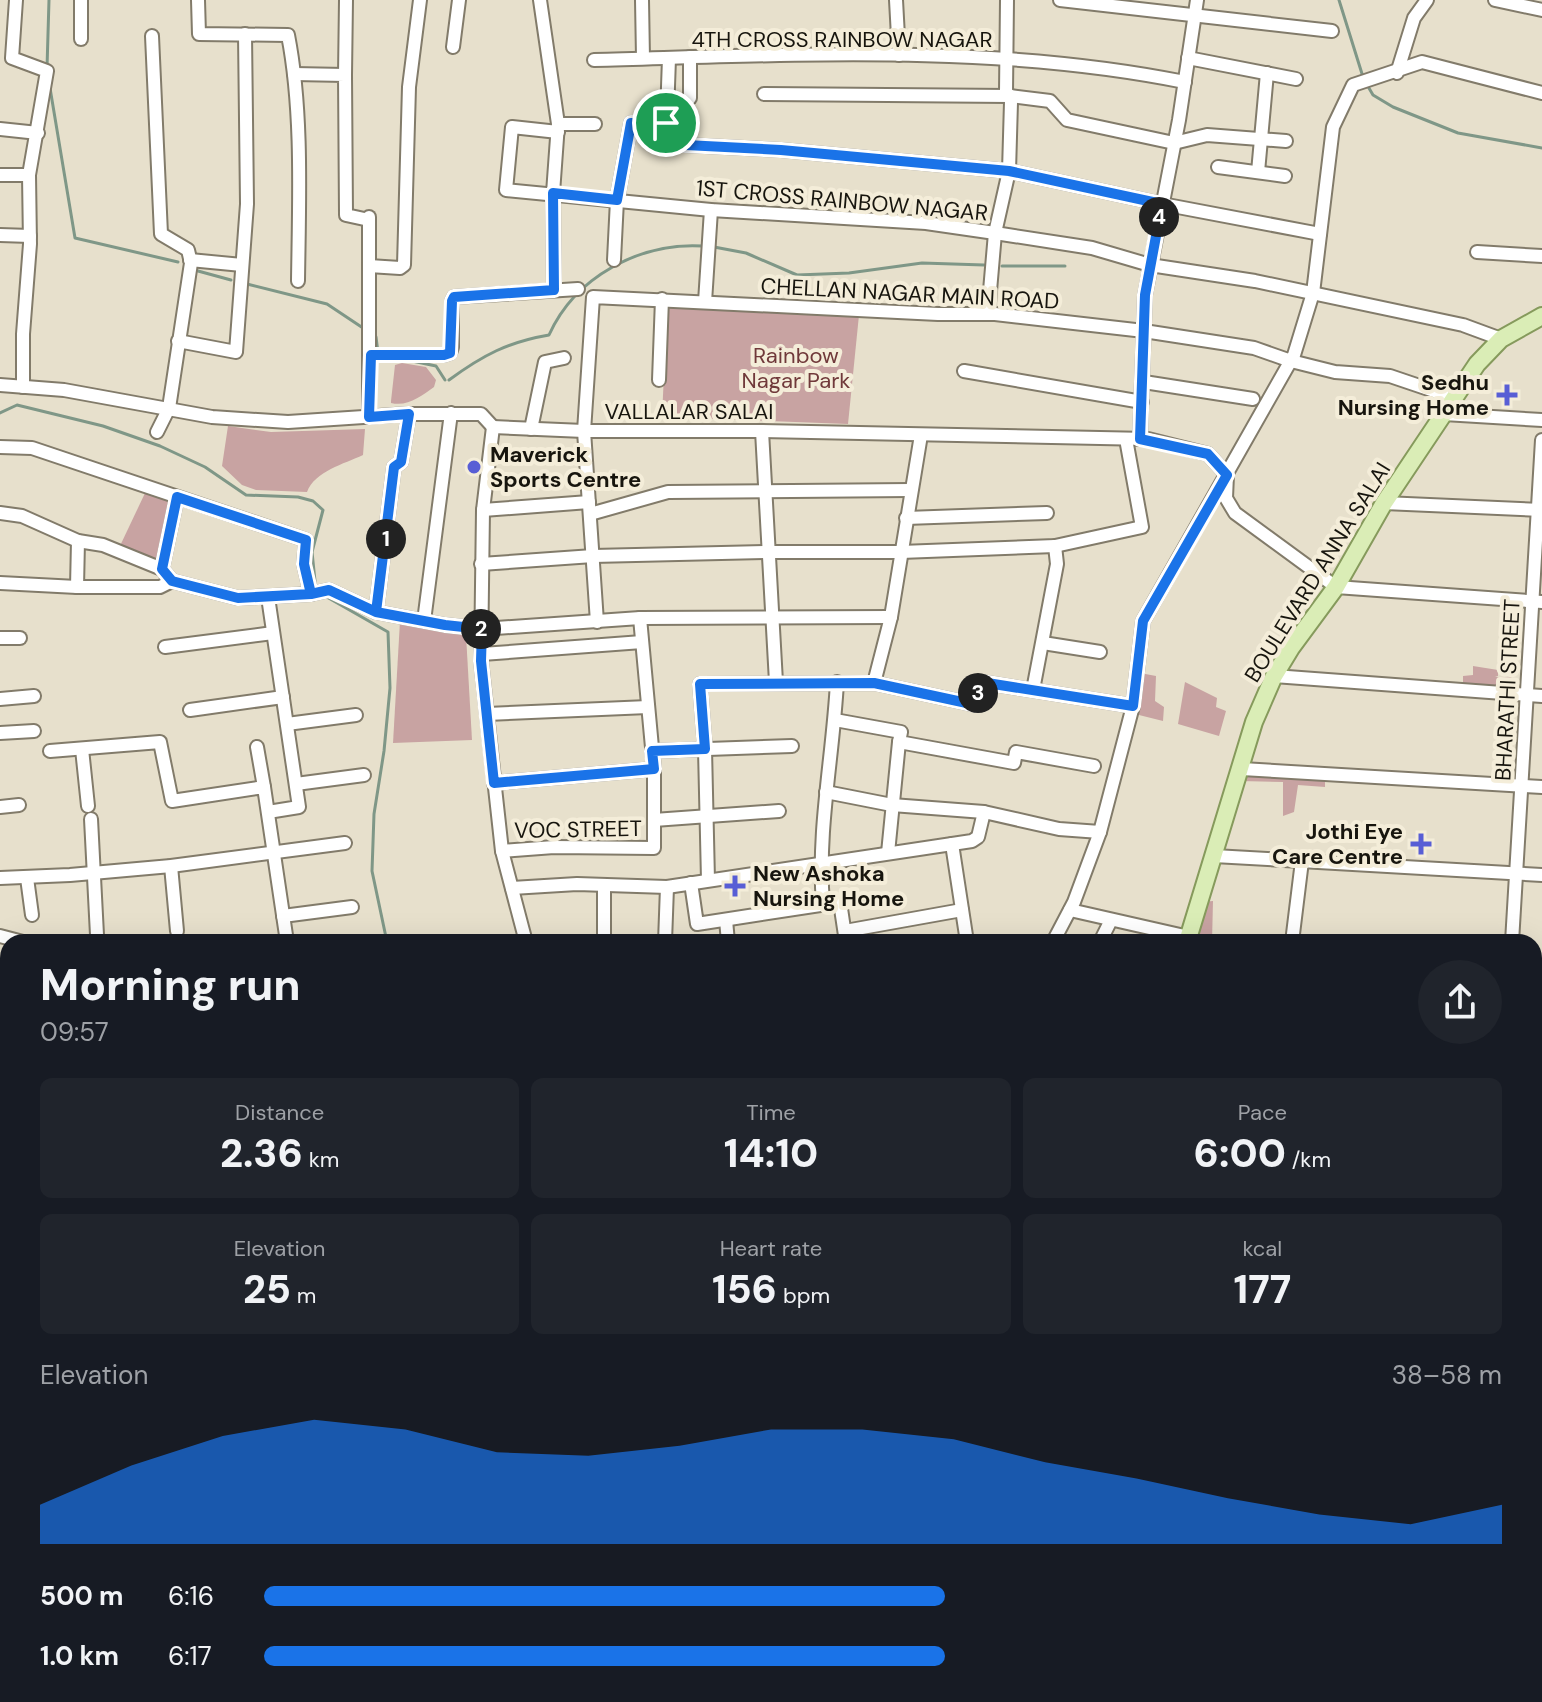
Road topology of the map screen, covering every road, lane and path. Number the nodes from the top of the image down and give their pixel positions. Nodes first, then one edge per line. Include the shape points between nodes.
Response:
1 (16, 0) edge
2 (81, 0) edge
3 (198, 0) edge
4 (346, 0) edge
5 (420, 0) edge
6 (459, 0) edge
7 (540, 0) edge
8 (642, 0) edge
9 (896, 0) edge
10 (1007, 0) edge
11 (1060, 0) edge
12 (1197, 0) edge
13 (1427, 0) edge
14 (1495, 0) edge
15 (1542, 10) edge
16 (1195, 16) junction
17 (1332, 31) dead end
18 (245, 34) junction
19 (7, 36) edge
20 (152, 36) dead end
21 (81, 39) dead end
22 (453, 47) dead end
23 (899, 55) junction
24 (690, 57) junction
25 (643, 58) junction
26 (669, 58) junction
27 (1188, 58) junction
28 (594, 60) dead end
29 (1005, 60) junction
30 (1267, 73) junction
31 (1397, 73) junction
32 (294, 74) junction
33 (345, 75) junction
34 (1296, 79) dead end
35 (1185, 82) junction
36 (1542, 93) edge
37 (764, 94) dead end
38 (1010, 96) junction
39 (690, 98) dead end
40 (666, 123) junction
41 (595, 124) dead end
42 (558, 128) junction
43 (0, 129) edge
44 (38, 133) junction
45 (1260, 139) junction
46 (1286, 141) dead end
47 (1174, 143) junction
48 (1218, 167) dead end
49 (1009, 171) junction
50 (1258, 172) junction
51 (0, 175) edge
52 (29, 175) junction
53 (1285, 176) dead end
54 (553, 193) junction
55 (617, 200) junction
56 (1162, 204) junction
57 (711, 210) junction
58 (995, 233) junction
59 (1320, 234) junction
60 (0, 235) edge
61 (30, 236) junction
62 (1477, 252) dead end
63 (1542, 256) edge
64 (190, 260) junction
65 (614, 260) dead end
66 (242, 265) junction
67 (1150, 265) junction
68 (369, 266) junction
69 (298, 281) dead end
70 (578, 289) dead end
71 (554, 290) junction
72 (1313, 293) junction
73 (662, 299) junction
74 (705, 302) junction
75 (988, 314) junction
76 (1542, 316) edge
77 (1144, 331) junction
78 (1501, 339) junction
79 (178, 341) junction
80 (371, 355) junction
81 (564, 358) dead end
82 (1291, 361) junction
83 (964, 371) dead end
84 (659, 380) dead end
85 (1144, 382) junction
86 (0, 385) edge
87 (23, 387) junction
88 (1455, 398) junction
89 (1253, 399) dead end
90 (1142, 402) junction
91 (169, 408) junction
92 (451, 413) junction
93 (409, 414) junction
94 (1444, 414) junction
95 (369, 417) junction
96 (1542, 420) edge
97 (493, 427) junction
98 (531, 429) junction
99 (584, 431) junction
100 (762, 431) junction
101 (157, 432) dead end
102 (921, 435) junction
103 (1126, 439) junction
104 (1140, 439) junction
105 (1542, 440) edge
106 (0, 447) edge
107 (1227, 475) junction
108 (765, 490) junction
109 (911, 490) junction
110 (177, 497) junction
111 (1384, 503) junction
112 (589, 508) junction
113 (483, 510) junction
114 (1540, 510) edge
115 (0, 513) edge
116 (1047, 513) dead end
117 (906, 518) junction
118 (78, 541) junction
119 (1055, 546) junction
120 (768, 552) junction
121 (901, 552) junction
122 (593, 556) junction
123 (481, 564) junction
124 (162, 569) junction
125 (172, 581) junction
126 (0, 583) edge
127 (77, 587) junction
128 (1336, 587) junction
129 (311, 594) junction
130 (268, 597) junction
131 (1537, 602) edge
132 (376, 612) junction
133 (891, 617) junction
134 (640, 618) junction
135 (772, 619) junction
136 (424, 621) junction
137 (597, 622) junction
138 (482, 629) junction
139 (273, 633) junction
140 (0, 638) edge
141 (20, 638) dead end
142 (642, 642) junction
143 (1043, 643) junction
144 (165, 647) dead end
145 (1100, 652) dead end
146 (482, 654) junction
147 (1274, 676) junction
148 (776, 682) junction
149 (837, 682) junction
150 (874, 683) junction
151 (1033, 690) junction
152 (1527, 695) junction
153 (34, 696) dead end
154 (1542, 696) edge
155 (283, 697) junction
156 (0, 699) edge
157 (1133, 706) junction
158 (648, 707) junction
159 (190, 710) dead end
160 (487, 714) junction
161 (356, 715) dead end
162 (835, 720) junction
163 (287, 724) junction
164 (34, 731) dead end
165 (0, 733) edge
166 (899, 742) junction
167 (792, 746) dead end
168 (257, 747) dead end
169 (82, 749) junction
170 (705, 749) junction
171 (50, 751) dead end
172 (652, 751) junction
173 (1094, 766) dead end
174 (654, 769) junction
175 (1242, 769) junction
176 (364, 775) dead end
177 (494, 783) junction
178 (296, 784) junction
179 (1522, 785) junction
180 (264, 787) junction
181 (1542, 787) edge
182 (826, 792) junction
183 (19, 805) dead end
184 (892, 805) junction
185 (0, 807) edge
186 (779, 811) dead end
187 (268, 812) junction
188 (984, 812) junction
189 (707, 817) junction
190 (654, 820) junction
191 (1100, 832) junction
192 (345, 843) dead end
193 (952, 844) junction
194 (502, 851) junction
195 (273, 852) junction
196 (888, 853) junction
197 (1214, 856) junction
198 (1302, 861) junction
199 (820, 863) junction
200 (171, 866) junction
201 (94, 873) junction
202 (1516, 873) junction
203 (1542, 875) edge
204 (0, 878) edge
205 (27, 878) junction
206 (708, 880) junction
207 (691, 883) junction
208 (604, 885) junction
209 (667, 887) junction
210 (512, 888) junction
211 (823, 904) junction
212 (352, 907) dead end
213 (962, 910) junction
214 (1070, 910) junction
215 (32, 915) dead end
216 (283, 916) junction
217 (726, 920) junction
218 (1111, 920) junction
219 (177, 931) dead end
220 (97, 934) edge
221 (286, 934) edge
222 (524, 934) edge
223 (604, 934) edge
224 (665, 934) edge
225 (727, 934) edge
226 (845, 934) edge
227 (858, 934) edge
228 (966, 934) edge
229 (1057, 934) edge
230 (1104, 934) edge
231 (1168, 934) edge
232 (1190, 934) edge
233 (1293, 934) edge
234 (1512, 934) edge

1 - 19 street
2 - 21 street
3 - 18 street via 199,34
4 - 33 street
5 - 68 street via 409,87 404,265
6 - 22 street
7 - 42 street
8 - 25 street
9 - 23 street
10 - 29 street
11 - 16 street
12 - 16 street
13 - 31 street via 1414,18
14 - 15 street
16 - 17 street
16 - 27 street
18 - 32 street via 288,35
18 - 66 street via 247,204
19 - 44 street via 12,58 47,71
20 - 64 street via 161,234 188,250
23 - 24 street, 4TH CROSS RAINBOW NAGAR
23 - 29 street, 4TH CROSS RAINBOW NAGAR
24 - 26 street, 4TH CROSS RAINBOW NAGAR
24 - 39 street
25 - 26 street, 4TH CROSS RAINBOW NAGAR
25 - 28 street, 4TH CROSS RAINBOW NAGAR
26 - 40 street
27 - 30 street
27 - 35 street
29 - 35 street, 4TH CROSS RAINBOW NAGAR via 1126,70
29 - 38 street
30 - 34 street
30 - 45 street
31 - 36 street via 1422,62
31 - 59 street via 1353,85 1333,127
32 - 33 street
32 - 69 street
33 - 68 street via 346,215 369,219
35 - 47 street
37 - 38 street
38 - 47 street via 1050,101 1067,120
38 - 49 street
40 - 49 street via 666,144
40 - 55 street via 631,123
41 - 42 street
42 - 54 street
42 - 54 street, 1ST CROSS RAINBOW NAGAR via 512,127 506,190
43 - 44 street
44 - 52 street
45 - 46 street
45 - 47 street via 1207,135
45 - 50 street
47 - 56 street
48 - 50 street
49 - 56 street
49 - 58 street
50 - 53 street
51 - 52 street
52 - 61 street
54 - 55 street, 1ST CROSS RAINBOW NAGAR
54 - 71 street
55 - 57 street, 1ST CROSS RAINBOW NAGAR
55 - 65 street
56 - 59 street
56 - 67 street
57 - 58 street, 1ST CROSS RAINBOW NAGAR via 926,223
57 - 74 street
58 - 67 street, 1ST CROSS RAINBOW NAGAR via 1092,248
58 - 75 street
59 - 72 street
60 - 61 street
61 - 87 street
62 - 63 street
64 - 66 street
64 - 79 street
66 - 79 street via 236,352
67 - 72 street, 1ST CROSS RAINBOW NAGAR
67 - 77 street
68 - 80 street
70 - 71 street
71 - 80 street via 454,297 450,353
72 - 78 street, 1ST CROSS RAINBOW NAGAR via 1463,325
72 - 82 street
73 - 74 street, CHELLAN NAGAR MAIN ROAD
73 - 84 street
73 - 99 street, CHELLAN NAGAR MAIN ROAD via 593,297
74 - 75 street, CHELLAN NAGAR MAIN ROAD
75 - 77 street, CHELLAN NAGAR MAIN ROAD
76 - 78 main road, BOULEVARD ANNA SALAI
77 - 82 street, CHELLAN NAGAR MAIN ROAD via 1254,348
77 - 85 street
78 - 88 main road, BOULEVARD ANNA SALAI
79 - 91 street
80 - 95 street
81 - 98 street via 545,362
82 - 88 street, CHELLAN NAGAR MAIN ROAD via 1335,372 1390,376
82 - 107 street
83 - 90 street
85 - 89 street
85 - 90 street
86 - 87 street, VALLALAR SALAI
87 - 91 street, VALLALAR SALAI
88 - 94 main road, BOULEVARD ANNA SALAI
90 - 104 street
91 - 95 street, VALLALAR SALAI via 288,422
91 - 101 street
92 - 93 street, VALLALAR SALAI
92 - 97 street, VALLALAR SALAI via 481,414
92 - 136 street
93 - 95 street, VALLALAR SALAI
93 - 132 street via 401,462 394,467
94 - 96 street
94 - 111 main road, BOULEVARD ANNA SALAI
97 - 98 street, VALLALAR SALAI
97 - 113 street
98 - 99 street, VALLALAR SALAI
99 - 100 street, VALLALAR SALAI
99 - 112 street
100 - 102 street, VALLALAR SALAI
100 - 108 street
102 - 103 street, VALLALAR SALAI
102 - 109 street
103 - 104 street, VALLALAR SALAI
103 - 119 street via 1142,527
104 - 107 street, VALLALAR SALAI via 1208,454
105 - 114 street, BHARATHI STREET
106 - 110 street via 32,448
107 - 128 street via 1226,498 1235,513
107 - 157 street via 1143,621
108 - 109 street
108 - 112 street via 668,492
108 - 120 street
109 - 117 street
110 - 124 street
110 - 129 street via 306,540 304,564
111 - 114 street
111 - 128 main road, BOULEVARD ANNA SALAI
112 - 113 street
112 - 122 street
113 - 123 street
114 - 131 street, BHARATHI STREET
115 - 118 street via 22,516
116 - 117 street
117 - 121 street
118 - 124 street via 103,545
118 - 127 street
119 - 121 street
119 - 143 street via 1057,564
120 - 121 street
120 - 122 street
120 - 135 street
121 - 133 street
122 - 123 street
122 - 137 street
123 - 138 street
124 - 125 street
125 - 127 street via 160,587
125 - 130 street via 238,598
126 - 127 street
128 - 131 street
128 - 147 main road, BOULEVARD ANNA SALAI
129 - 130 street
129 - 132 street via 329,590
130 - 139 street
131 - 152 street, BHARATHI STREET
132 - 136 street
133 - 135 street
133 - 150 street
134 - 135 street
134 - 137 street
134 - 142 street
135 - 148 street
136 - 138 street
137 - 138 street
138 - 146 street
139 - 144 street
139 - 155 street
140 - 141 street
142 - 146 street
142 - 158 street
143 - 145 street
143 - 151 street
146 - 160 street
147 - 152 street
147 - 175 main road, BOULEVARD ANNA SALAI
148 - 149 street
148 - 170 street via 700,684
149 - 150 street
149 - 162 street
150 - 151 street via 976,705 981,682
151 - 157 street
152 - 154 street
152 - 179 street, BHARATHI STREET
153 - 156 street
155 - 159 street
155 - 163 street
157 - 191 street
158 - 160 street
158 - 172 street
160 - 177 street
161 - 163 street
162 - 166 street via 901,732
162 - 182 street
163 - 178 street
164 - 165 street
166 - 173 street via 1014,763 1016,752
166 - 184 street
167 - 170 street
168 - 180 street
169 - 171 street
169 - 180 street via 160,742 172,801
169 - 201 street
170 - 172 street
170 - 189 street
172 - 174 street
174 - 177 street
174 - 190 street
175 - 179 street
175 - 197 main road, BOULEVARD ANNA SALAI
176 - 178 street
177 - 194 street
178 - 187 street via 299,807
179 - 181 street
179 - 202 street, BHARATHI STREET
180 - 187 street
182 - 184 street
182 - 199 street
183 - 185 street
184 - 188 street
184 - 196 street
186 - 189 street
187 - 195 street
188 - 191 street via 1059,829
188 - 193 street via 976,840
189 - 190 street
189 - 206 street
190 - 194 street, VOC STREET via 654,848
191 - 214 street
192 - 195 street
193 - 196 street
193 - 213 street
194 - 210 street
195 - 200 street
195 - 216 street
196 - 199 street
197 - 198 street
197 - 232 main road, BOULEVARD ANNA SALAI
198 - 202 street
198 - 233 street
199 - 206 street
199 - 211 street
200 - 201 street
200 - 219 street
201 - 205 street
201 - 220 street
202 - 203 street
202 - 234 street, BHARATHI STREET
204 - 205 street
205 - 215 street
206 - 207 street
207 - 209 street
207 - 217 street via 697,924
208 - 209 street
208 - 210 street
208 - 223 street
209 - 224 street
210 - 222 street
211 - 217 street
211 - 226 street via 840,902
212 - 216 street
213 - 227 street
213 - 228 street
214 - 218 street
214 - 229 street
216 - 221 street
217 - 225 street
218 - 230 street
218 - 231 street

